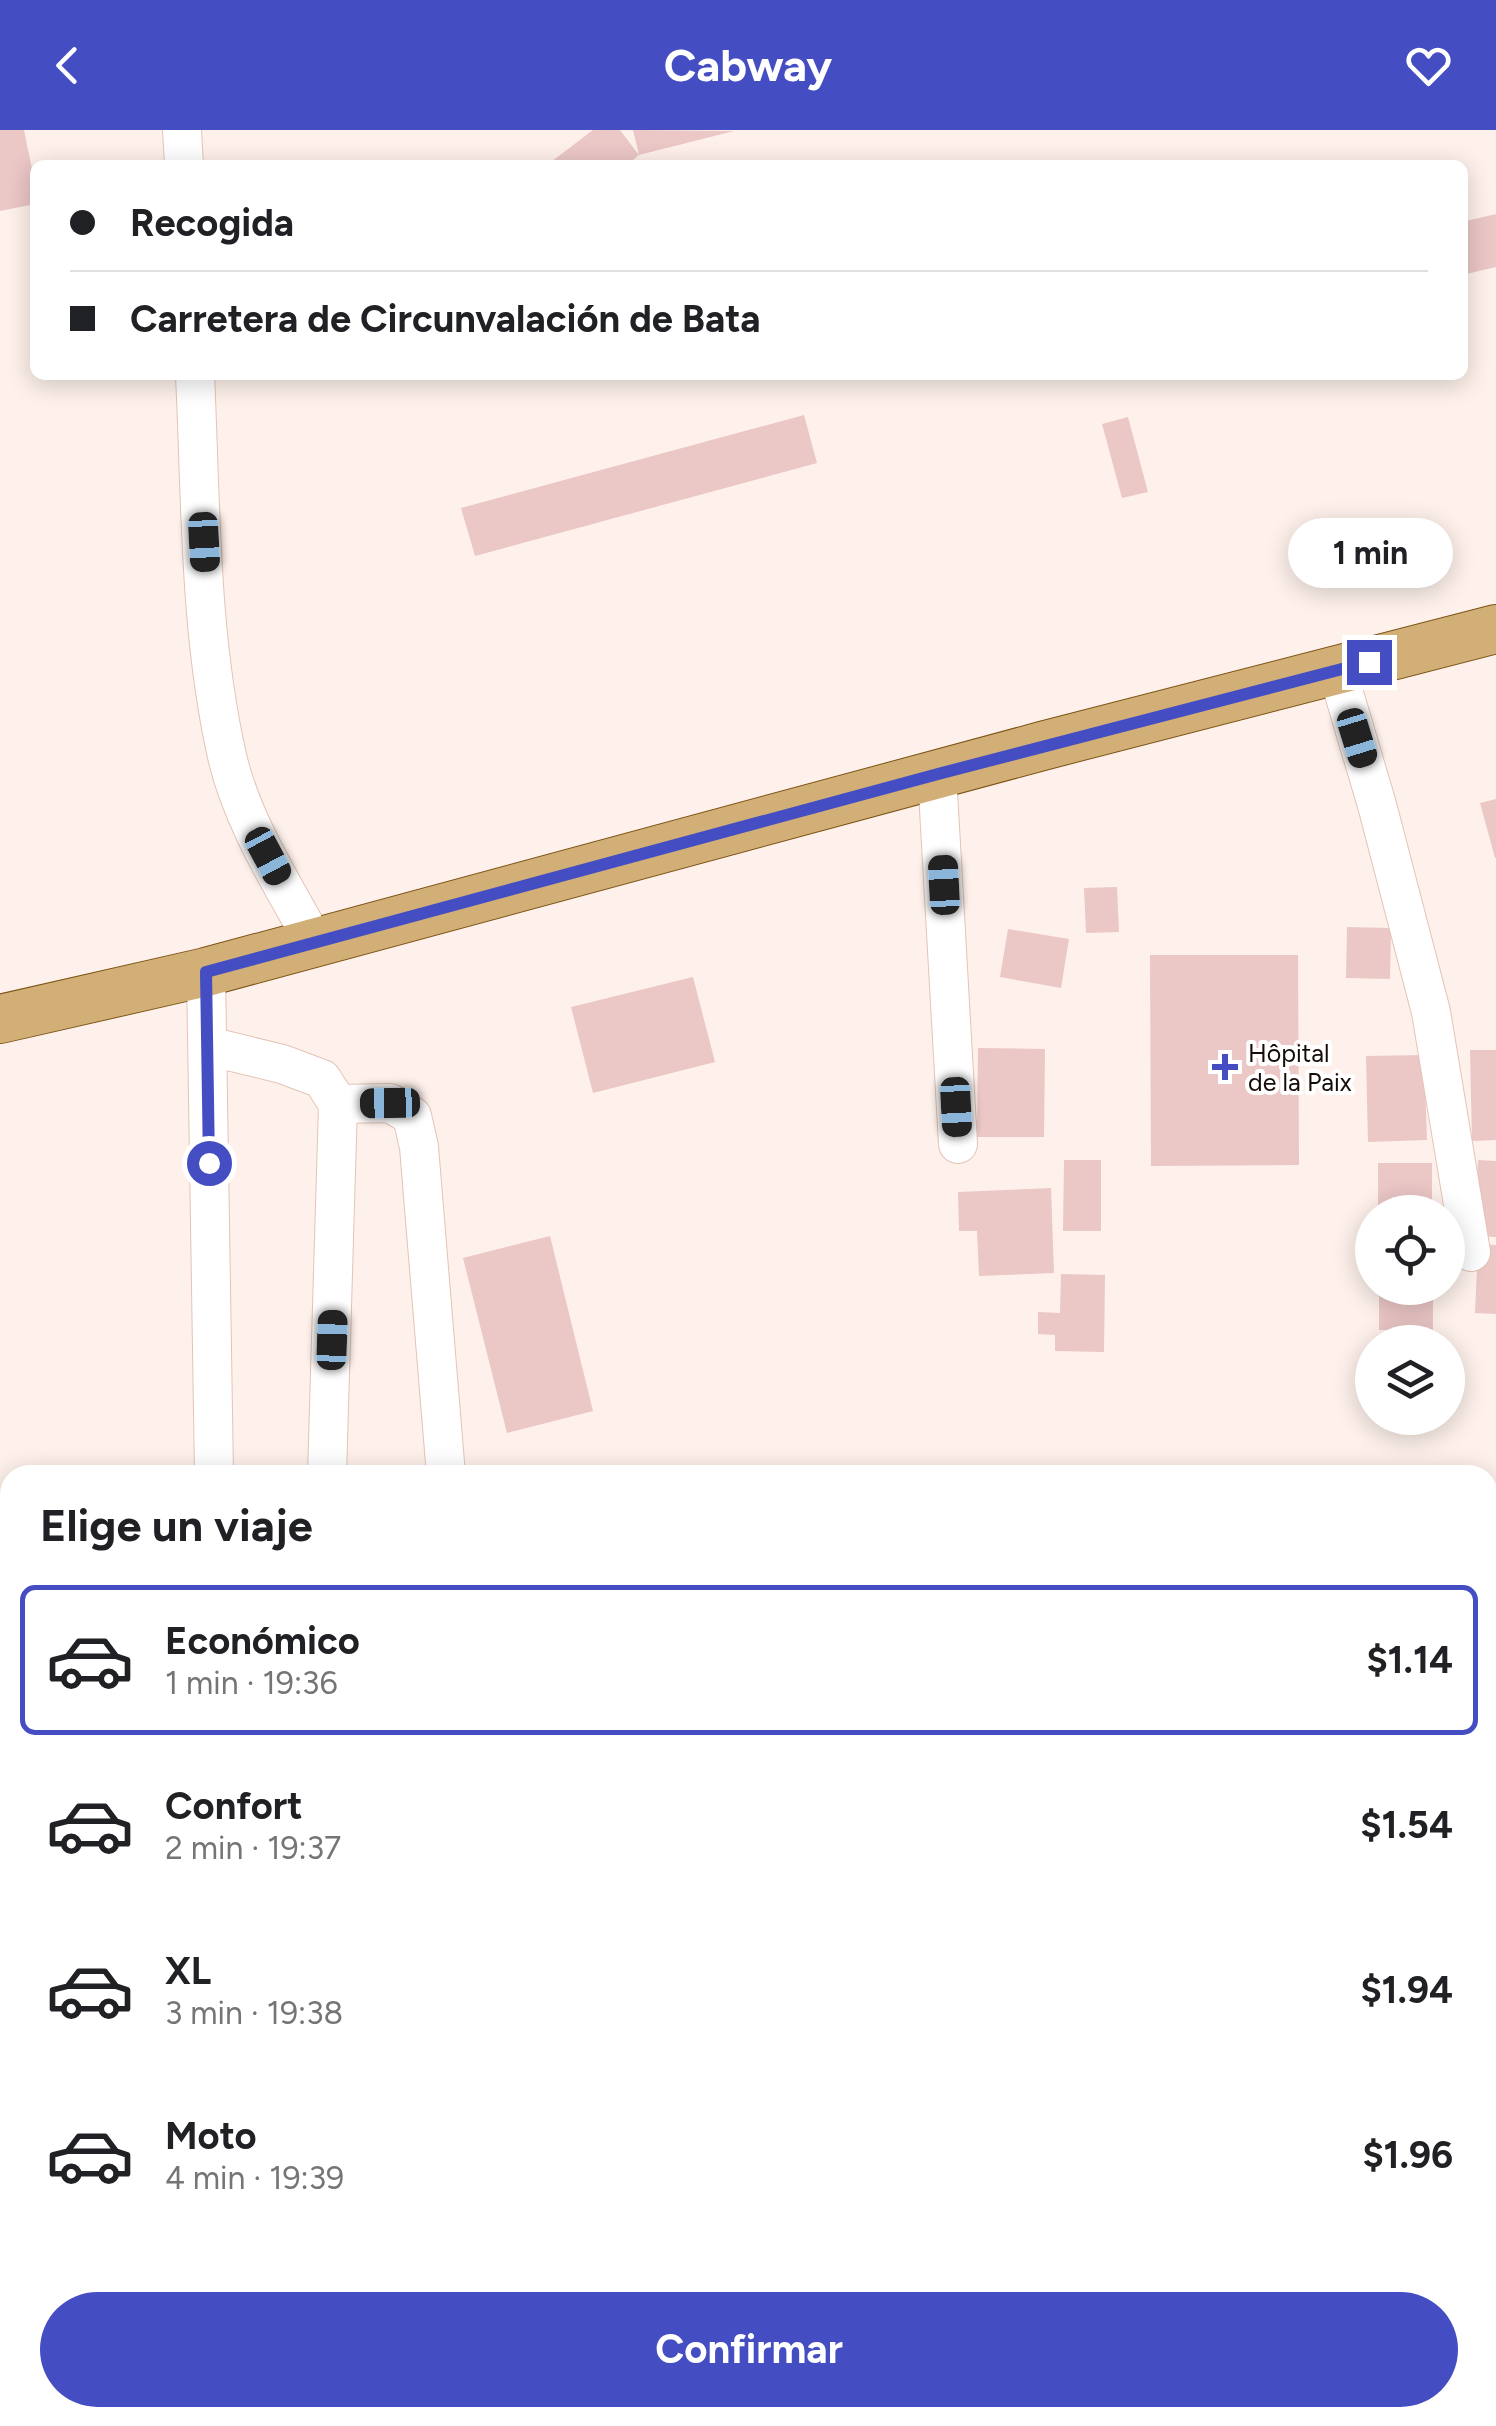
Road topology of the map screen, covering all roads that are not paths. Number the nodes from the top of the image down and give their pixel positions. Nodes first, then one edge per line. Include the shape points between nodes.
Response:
1 (182, 130) edge
2 (184, 160) edge
3 (195, 380) edge
4 (1496, 629) edge
5 (1337, 670) junction
6 (938, 774) junction
7 (314, 942) junction
8 (206, 972) junction
9 (0, 1020) edge
10 (208, 1046) junction
11 (338, 1104) junction
12 (958, 1144) dead end
13 (1471, 1252) dead end
14 (214, 1465) edge
15 (327, 1465) edge
16 (445, 1465) edge

1 - 2 street
3 - 7 street via 209,640 228,758 252,828
4 - 5 main road
5 - 6 main road
5 - 13 street via 1431,1012
6 - 7 main road
6 - 12 street
7 - 8 main road
8 - 9 main road
8 - 10 street
10 - 11 street via 322,1079
10 - 14 street
11 - 15 street
11 - 16 street via 390,1103 412,1116

